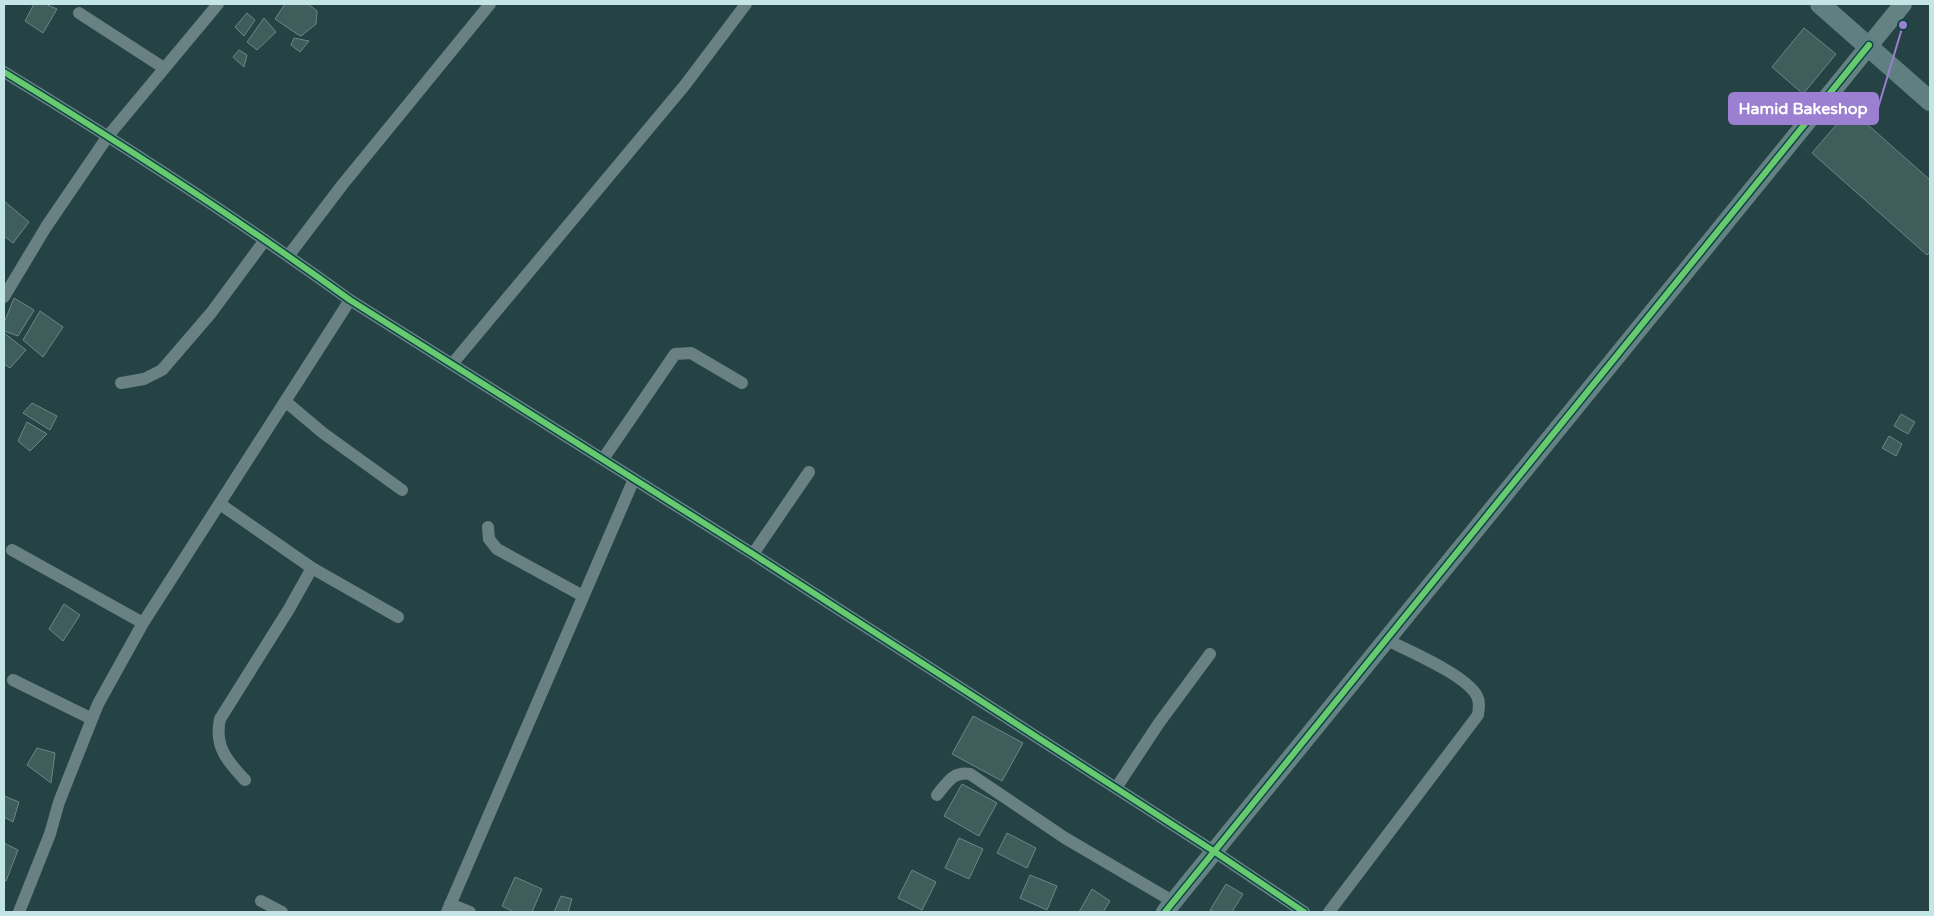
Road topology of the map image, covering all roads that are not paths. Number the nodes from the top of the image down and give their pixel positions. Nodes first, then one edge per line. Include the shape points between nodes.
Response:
1 (218, 4) edge
2 (490, 4) edge
3 (746, 4) edge
4 (1820, 4) edge
5 (1904, 4) edge
6 (79, 13) dead end
7 (1869, 46) junction
8 (164, 68) junction
9 (4, 72) edge
10 (1930, 101) edge
11 (108, 136) junction
12 (265, 240) junction
13 (289, 256) junction
14 (4, 297) edge
15 (350, 300) junction
16 (453, 363) junction
17 (121, 383) dead end
18 (742, 383) dead end
19 (285, 401) junction
20 (603, 459) junction
21 (809, 472) dead end
22 (634, 479) junction
23 (402, 490) dead end
24 (220, 504) junction
25 (488, 526) dead end
26 (12, 550) dead end
27 (753, 554) junction
28 (312, 568) junction
29 (583, 596) junction
30 (398, 617) dead end
31 (143, 623) junction
32 (1387, 640) junction
33 (1210, 654) dead end
34 (13, 680) dead end
35 (92, 719) junction
36 (245, 780) dead end
37 (1116, 788) junction
38 (937, 795) dead end
39 (1215, 852) junction
40 (261, 901) dead end
41 (1169, 907) edge
42 (449, 908) edge
43 (19, 912) edge
44 (282, 912) edge
45 (470, 912) edge
46 (1304, 912) edge
47 (1329, 912) edge

1 - 8 street
2 - 13 street via 343,184
3 - 16 street via 685,86
4 - 7 main road
5 - 7 street
6 - 8 street
7 - 10 main road
7 - 32 street
8 - 11 street
9 - 11 street
11 - 12 street
11 - 14 street via 46,227
12 - 13 street
12 - 17 street via 162,370 144,379
13 - 15 street
15 - 16 street
15 - 19 street
16 - 20 street
18 - 20 street via 691,353 676,354
19 - 23 street
19 - 24 street
20 - 22 street
21 - 27 street
22 - 27 street
22 - 29 street
24 - 28 street
24 - 31 street
25 - 29 street via 489,539 497,549
26 - 31 street
27 - 37 street
28 - 30 street
28 - 36 street via 220,719 218,739 221,752
29 - 42 street
31 - 35 street
32 - 39 street
32 - 47 street via 1467,684 1479,701 1478,715
33 - 37 street
34 - 35 street
35 - 43 street
37 - 39 street
38 - 41 street via 953,776 970,774
39 - 41 street
39 - 46 street
40 - 44 street
42 - 45 street

